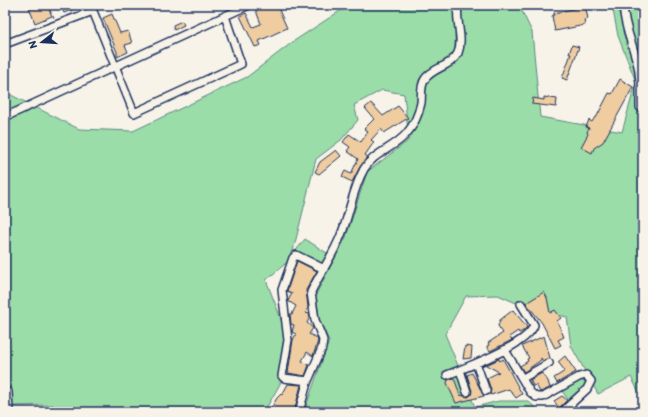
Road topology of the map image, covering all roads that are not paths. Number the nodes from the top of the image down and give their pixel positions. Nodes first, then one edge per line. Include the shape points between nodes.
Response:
1 (249, 5) edge
2 (458, 5) edge
3 (623, 5) edge
4 (224, 16) junction
5 (5, 44) edge
6 (116, 66) junction
7 (640, 107) dead end
8 (5, 118) edge
9 (324, 269) junction
10 (521, 304) dead end
11 (505, 350) junction
12 (476, 363) junction
13 (549, 363) dead end
14 (460, 370) junction
15 (447, 375) dead end
16 (523, 378) junction
17 (308, 381) junction
18 (486, 391) dead end
19 (8, 392) dead end
20 (467, 392) dead end
21 (9, 412) edge
22 (299, 412) edge
23 (562, 412) edge

1 - 4 street
2 - 9 street via 458,53 425,78 420,105 407,134 377,154 365,168 357,182 342,234
3 - 7 street via 623,17 639,68
4 - 6 street
4 - 6 street via 241,64 151,106 134,113
5 - 6 street via 93,11
6 - 8 street
9 - 17 street via 311,292 315,320 323,340
9 - 17 street via 296,255 282,290 288,340 282,376
10 - 11 street via 534,325 532,331
11 - 12 street
11 - 16 street
12 - 14 street
12 - 18 street
13 - 16 street
14 - 15 street
14 - 20 street
16 - 23 street via 530,392 536,397 543,397 579,377 586,376 591,381 587,389
17 - 22 street
19 - 21 street

